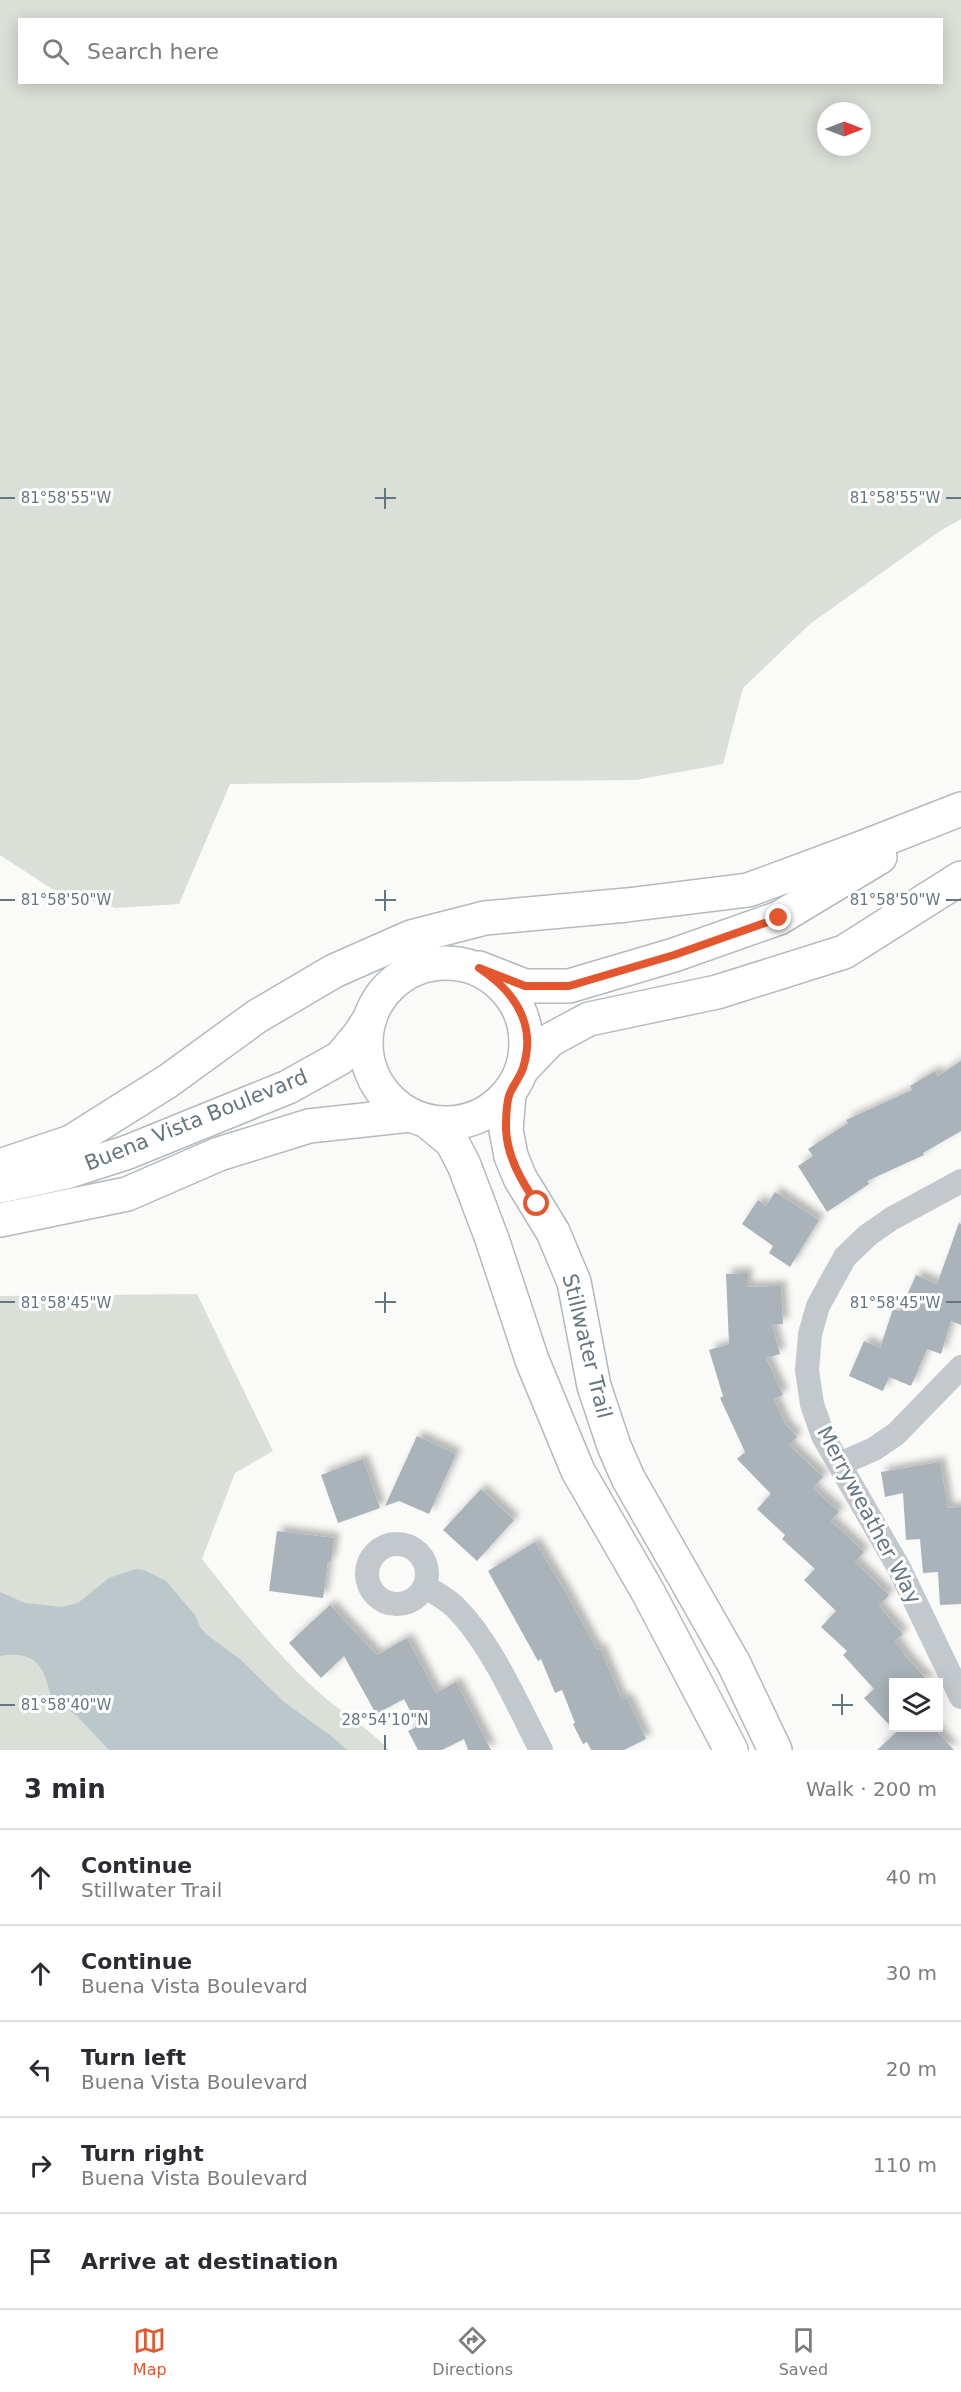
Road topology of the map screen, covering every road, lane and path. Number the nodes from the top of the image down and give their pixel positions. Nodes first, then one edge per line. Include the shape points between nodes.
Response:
1 (961, 809) edge
2 (961, 878) edge
3 (479, 968) junction
4 (370, 1018) junction
5 (516, 1081) junction
6 (418, 1118) junction
7 (0, 1166) edge
8 (961, 1181) edge
9 (0, 1185) edge
10 (0, 1220) edge
11 (961, 1367) edge
12 (840, 1464) junction
13 (425, 1586) dead end
14 (961, 1697) edge
15 (542, 1750) edge
16 (731, 1750) edge
17 (775, 1750) edge

1 - 3 main road, Buena Vista Boulevard via 779,918 674,955 569,986 525,986
1 - 7 main road via 748,890 485,918 411,937 334,971 256,1017 168,1081 71,1142
2 - 5 main road, Buena Vista Boulevard via 844,952 717,992 589,1019 550,1040
3 - 4 main road, Buena Vista Boulevard via 454,962 430,963 406,972 387,987
3 - 5 main road, Buena Vista Boulevard via 514,999 524,1021 527,1044
4 - 6 main road, Buena Vista Boulevard via 367,1057 375,1081 390,1101
4 - 9 main road, Buena Vista Boulevard via 340,1058 288,1087 128,1152 66,1172
5 - 6 main road, Buena Vista Boulevard via 489,1111 468,1120 444,1124
5 - 17 main road, Stillwater Trail via 506,1130 511,1156 553,1233 574,1282 594,1386 615,1446 628,1478 734,1664
6 - 10 main road, Buena Vista Boulevard via 309,1126 219,1154 127,1194
6 - 16 main road via 452,1142 464,1165 532,1360 578,1471 648,1592
8 - 12 street, Merryweather Way via 868,1235 845,1257 818,1306 810,1334 807,1370 812,1404
11 - 12 street via 896,1434
12 - 14 street, Merryweather Way via 899,1568
13 - 15 street via 453,1605 469,1623

